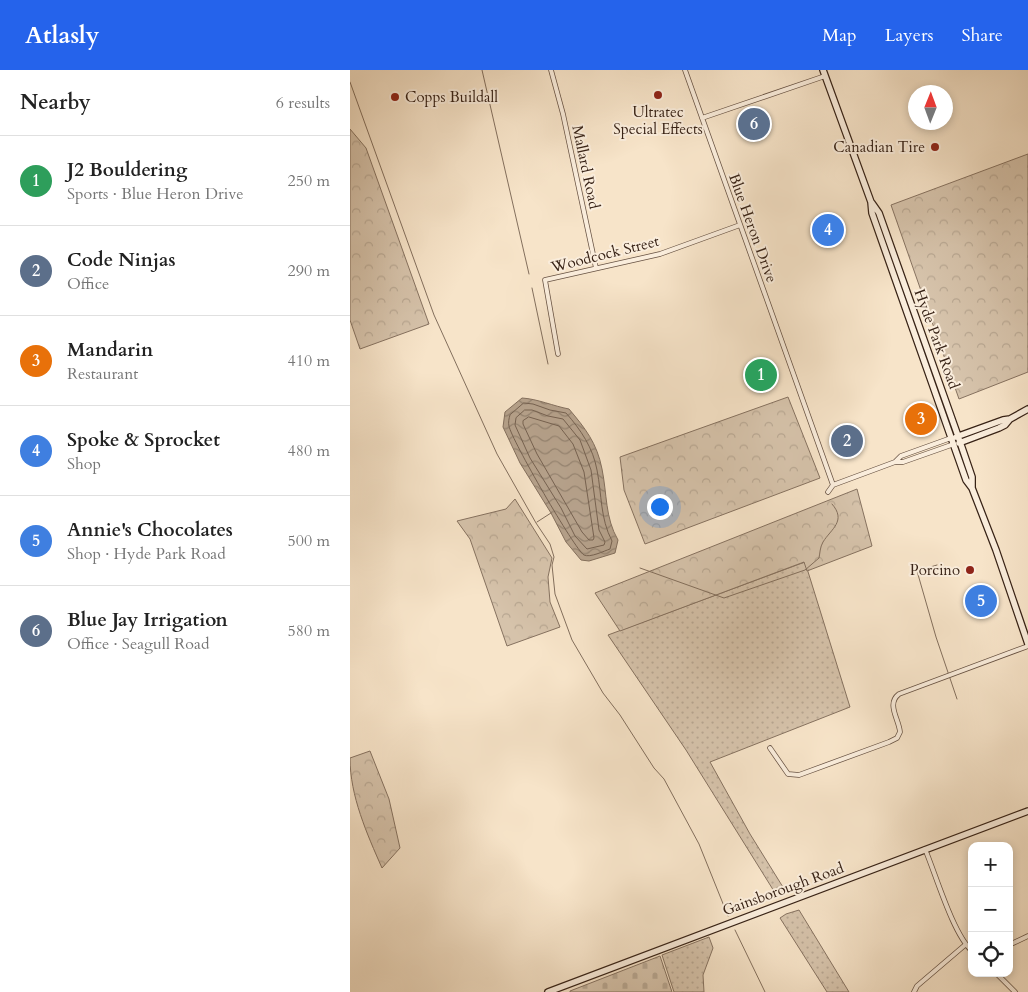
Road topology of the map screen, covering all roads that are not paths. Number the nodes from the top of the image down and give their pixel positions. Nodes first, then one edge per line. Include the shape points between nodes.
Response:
1 (551, 70) edge
2 (685, 70) edge
3 (824, 73) edge
4 (702, 118) junction
5 (740, 225) junction
6 (596, 268) junction
7 (558, 354) dead end
8 (1028, 409) edge
9 (956, 440) junction
10 (833, 485) junction
11 (828, 492) dead end
12 (1028, 645) edge
13 (770, 748) dead end
14 (1028, 811) edge
15 (926, 850) junction
16 (1028, 936) edge
17 (1013, 943) edge
18 (965, 945) junction
19 (968, 948) edge
20 (1000, 977) edge
21 (548, 992) edge
22 (914, 992) edge
23 (1015, 992) edge

1 - 6 street, Mallard Road
2 - 4 street, Blue Heron Drive
3 - 4 street
3 - 9 main road, Hyde Park Road
4 - 5 street, Blue Heron Drive
5 - 6 street, Woodcock Street via 660,254
5 - 10 street, Blue Heron Drive
6 - 7 street, Woodcock Street via 545,280
8 - 9 main road via 999,428
9 - 10 street via 901,456 895,462
9 - 12 main road, Hyde Park Road via 966,480 996,550
10 - 11 street
12 - 13 street via 899,694 892,704 900,732 889,742 799,775 788,774
14 - 15 main road, Gainsborough Road
15 - 18 street
15 - 21 main road, Gainsborough Road
16 - 17 street
18 - 19 street
18 - 22 street
20 - 23 street

